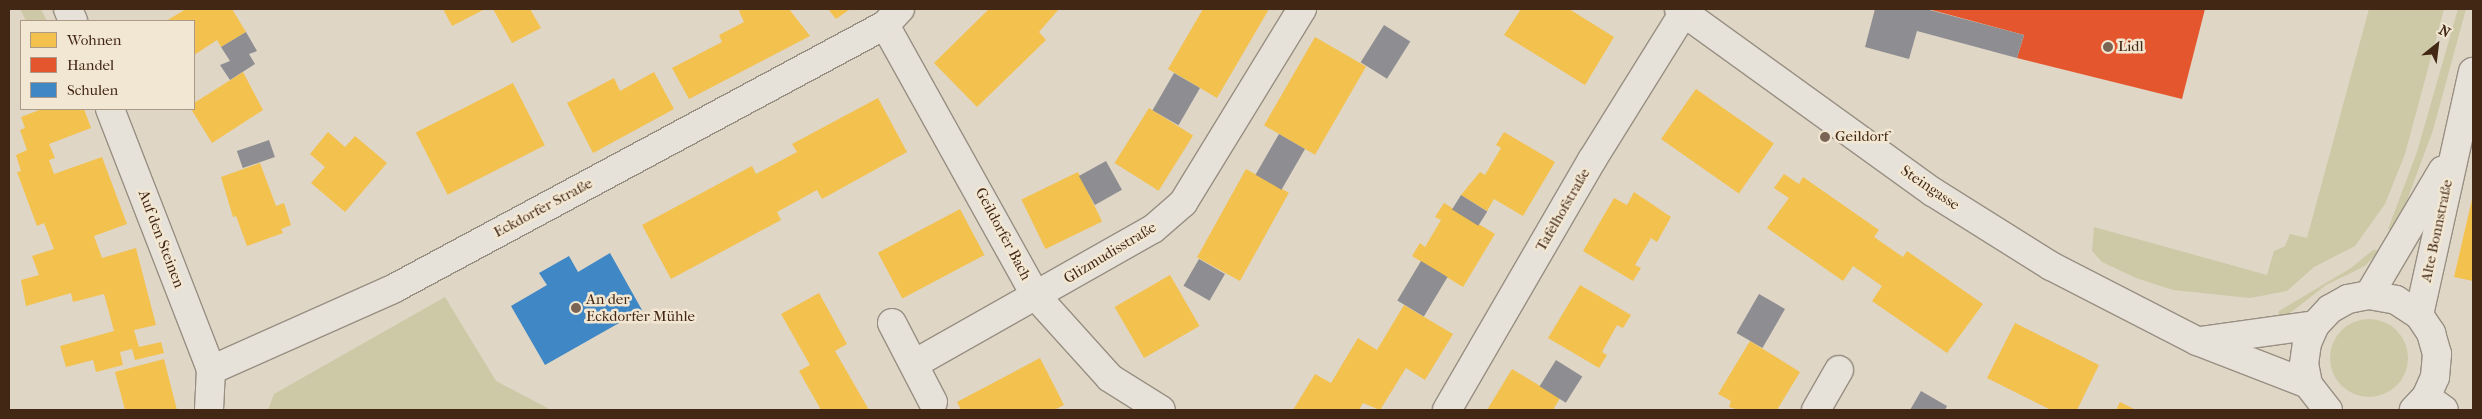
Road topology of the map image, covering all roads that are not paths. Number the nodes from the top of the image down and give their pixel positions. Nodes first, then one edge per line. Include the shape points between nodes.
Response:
1 (1302, 9) edge
2 (1682, 10) edge
3 (893, 17) edge
4 (2473, 72) edge
5 (110, 110) edge
6 (2456, 147) junction
7 (2369, 295) junction
8 (1036, 296) junction
9 (2419, 315) junction
10 (892, 323) dead end
11 (2315, 325) junction
12 (2196, 341) junction
13 (914, 364) junction
14 (211, 370) junction
15 (1839, 370) dead end
16 (2308, 384) junction
17 (934, 402) dead end
18 (2428, 406) edge
19 (209, 410) edge
20 (1161, 410) edge
21 (1447, 410) edge
22 (1816, 410) edge
23 (2328, 410) edge

1 - 8 street, Glizmudisstraße via 1183,204 1153,230
2 - 12 street, Steingasse via 1933,192 2051,266
2 - 21 street, Tafelhofstraße
3 - 8 street, Geildorfer Bach
3 - 14 street, Eckdorfer Straße via 392,289
4 - 6 street, Alte Bonnstraße
5 - 14 street, Auf den Steinen
6 - 7 street, Alte Bonnstraße
6 - 9 street, Alte Bonnstraße
7 - 9 street via 2396,300
7 - 11 street via 2342,302
8 - 13 street, Glizmudisstraße
8 - 20 street, Geildorfer Bach via 1110,378
9 - 18 street via 2431,333 2437,354
10 - 13 street
11 - 12 street
11 - 16 street via 2307,343 2304,364
12 - 16 street, Steingasse
13 - 17 street
14 - 19 street
15 - 22 street
16 - 23 street

